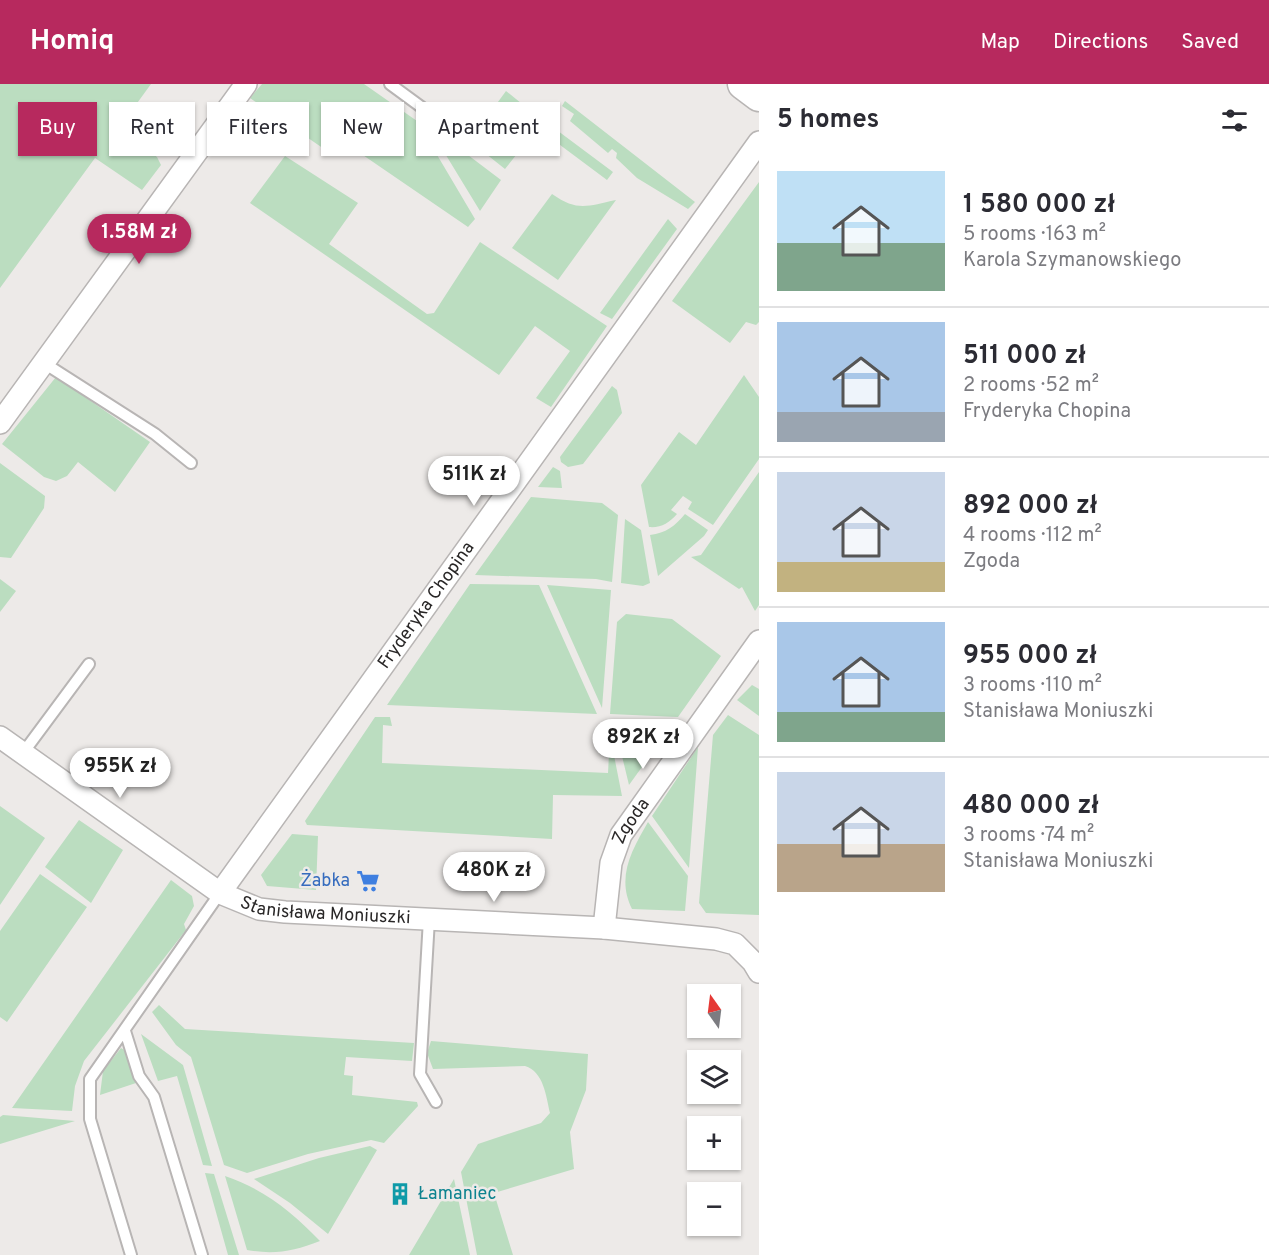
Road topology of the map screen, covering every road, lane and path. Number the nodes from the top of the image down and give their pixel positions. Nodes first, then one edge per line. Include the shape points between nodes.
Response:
1 (246, 84) edge
2 (390, 84) edge
3 (743, 84) edge
4 (759, 96) edge
5 (416, 103) edge
6 (759, 142) edge
7 (44, 363) junction
8 (0, 423) edge
9 (191, 463) dead end
10 (759, 640) edge
11 (89, 664) dead end
12 (0, 737) edge
13 (22, 753) junction
14 (220, 893) junction
15 (429, 919) junction
16 (604, 928) junction
17 (752, 949) edge
18 (759, 972) edge
19 (125, 1031) junction
20 (436, 1102) dead end
21 (131, 1255) edge
22 (202, 1255) edge

1 - 7 street
2 - 5 lane
3 - 4 main road
6 - 14 street, Fryderyka Chopina
7 - 8 street
7 - 9 lane via 155,434
10 - 16 street, Zgoda via 621,835 611,863
11 - 13 lane
12 - 13 street, Stanisława Moniuszki
13 - 14 street, Stanisława Moniuszki
14 - 15 street, Stanisława Moniuszki via 245,905 273,911
14 - 19 lane
15 - 16 street, Stanisława Moniuszki
15 - 20 lane via 420,1074
16 - 17 street, Stanisława Moniuszki via 716,939
17 - 18 street, Stanisława Moniuszki
19 - 21 lane via 90,1079 90,1119
19 - 22 lane via 139,1076 154,1097

